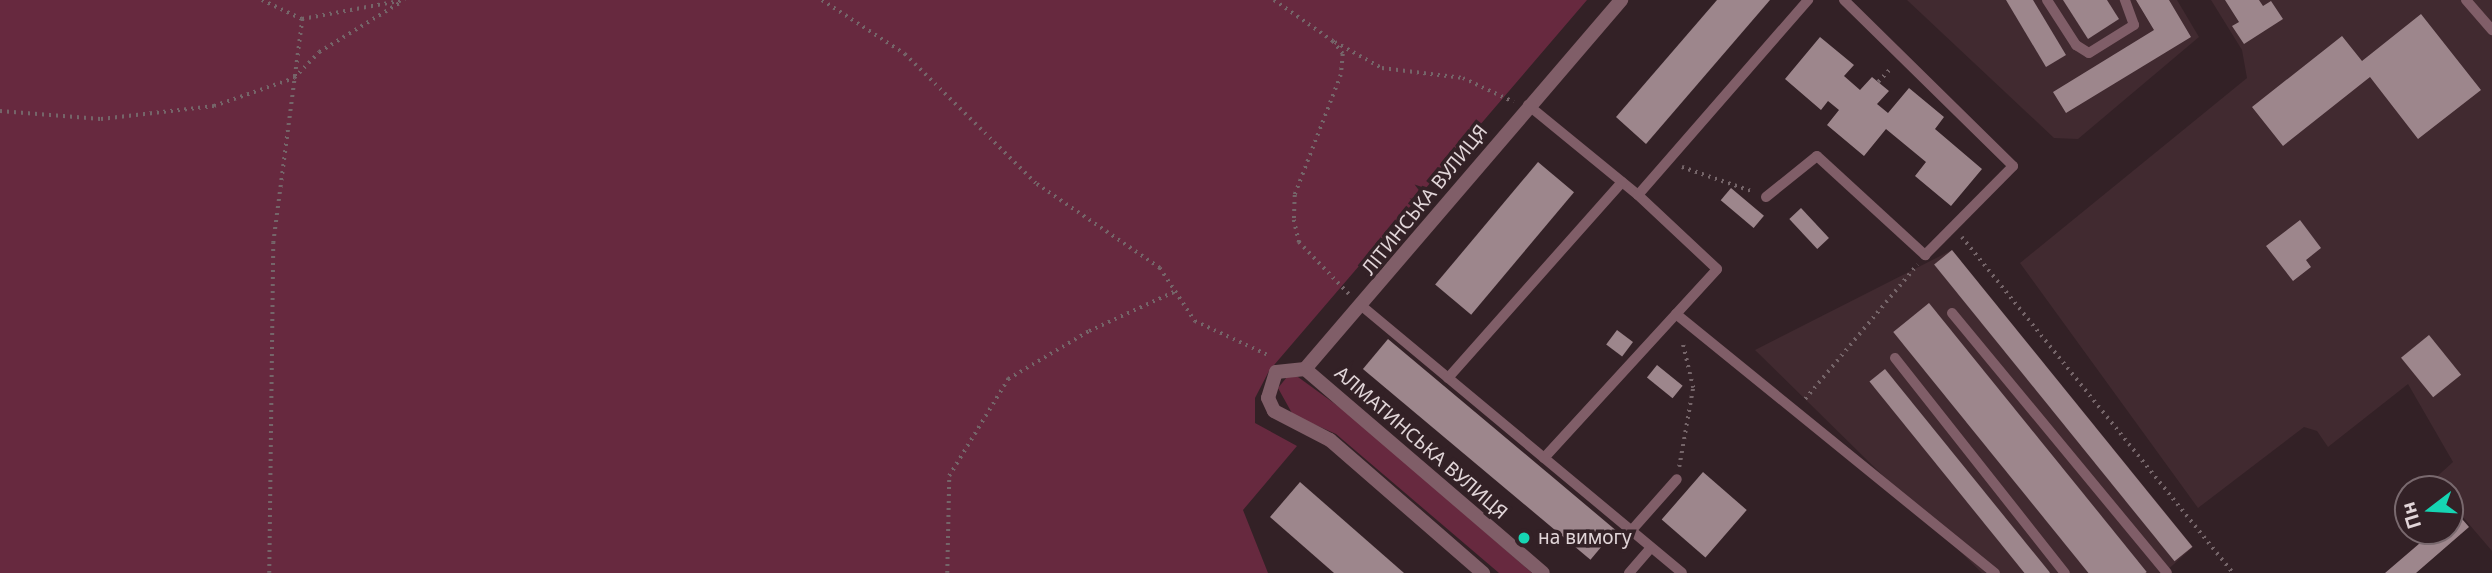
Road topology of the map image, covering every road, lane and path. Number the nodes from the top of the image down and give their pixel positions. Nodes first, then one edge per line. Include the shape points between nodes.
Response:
1 (261, 0) edge
2 (822, 0) edge
3 (1274, 0) edge
4 (1621, 0) edge
5 (1808, 0) edge
6 (1844, 0) edge
7 (2048, 0) edge
8 (2125, 0) edge
9 (2466, 0) edge
10 (403, 1) edge
11 (302, 19) junction
12 (2492, 30) edge
13 (1334, 41) junction
14 (1899, 58) junction
15 (294, 78) junction
16 (1878, 82) dead end
17 (1526, 107) junction
18 (0, 111) edge
19 (1667, 161) junction
20 (1622, 182) junction
21 (1638, 195) junction
22 (1766, 197) joint
23 (1955, 228) junction
24 (1925, 255) junction
25 (1176, 291) junction
26 (1363, 307) junction
27 (1952, 313) dead end
28 (1676, 314) junction
29 (1895, 358) dead end
30 (1308, 366) junction
31 (1448, 378) junction
32 (1795, 411) junction
33 (1544, 458) junction
34 (1677, 480) joint
35 (1632, 531) junction
36 (1651, 548) junction
37 (269, 573) edge
38 (947, 573) edge
39 (1483, 573) edge
40 (1543, 573) edge
41 (1629, 573) edge
42 (1682, 573) edge
43 (1995, 573) edge
44 (2065, 573) edge
45 (2167, 573) edge
46 (2233, 573) edge

1 - 11 path
2 - 25 path via 905,54 1037,184 1160,268
3 - 13 path
4 - 17 street, ЛІТИНСЬКА ВУЛИЦЯ
5 - 19 lane
6 - 14 lane
7 - 8 lane via 2076,46 2089,53 2134,25
9 - 12 lane
10 - 11 path
10 - 15 path via 319,52
11 - 15 path
13 - 17 path via 1382,68 1462,78
13 - 26 path via 1343,54 1341,75 1295,195 1294,220 1298,242
14 - 16 path
14 - 23 lane via 2013,166
15 - 18 path via 214,106 101,119
15 - 37 path via 272,243
17 - 20 lane
17 - 26 street, ЛІТИНСЬКА ВУЛИЦЯ
19 - 21 lane
19 - 22 path
20 - 21 lane
20 - 31 lane
21 - 28 lane via 1717,269
22 - 24 lane via 1817,156
23 - 24 lane
23 - 46 path
24 - 32 path
25 - 30 path via 1195,321 1282,362
25 - 38 path via 1089,331 1008,379 949,476
26 - 30 street, ЛІТИНСЬКА ВУЛИЦЯ
26 - 31 lane
27 - 45 lane
28 - 32 lane
28 - 33 lane
28 - 34 path via 1693,388
29 - 44 lane
30 - 39 street via 1276,372 1268,398 1274,411 1330,440
30 - 40 street, АЛМАТИНСЬКА ВУЛИЦЯ
31 - 33 lane
32 - 43 lane
33 - 35 lane
34 - 35 lane
35 - 36 lane
36 - 41 lane
36 - 42 lane

